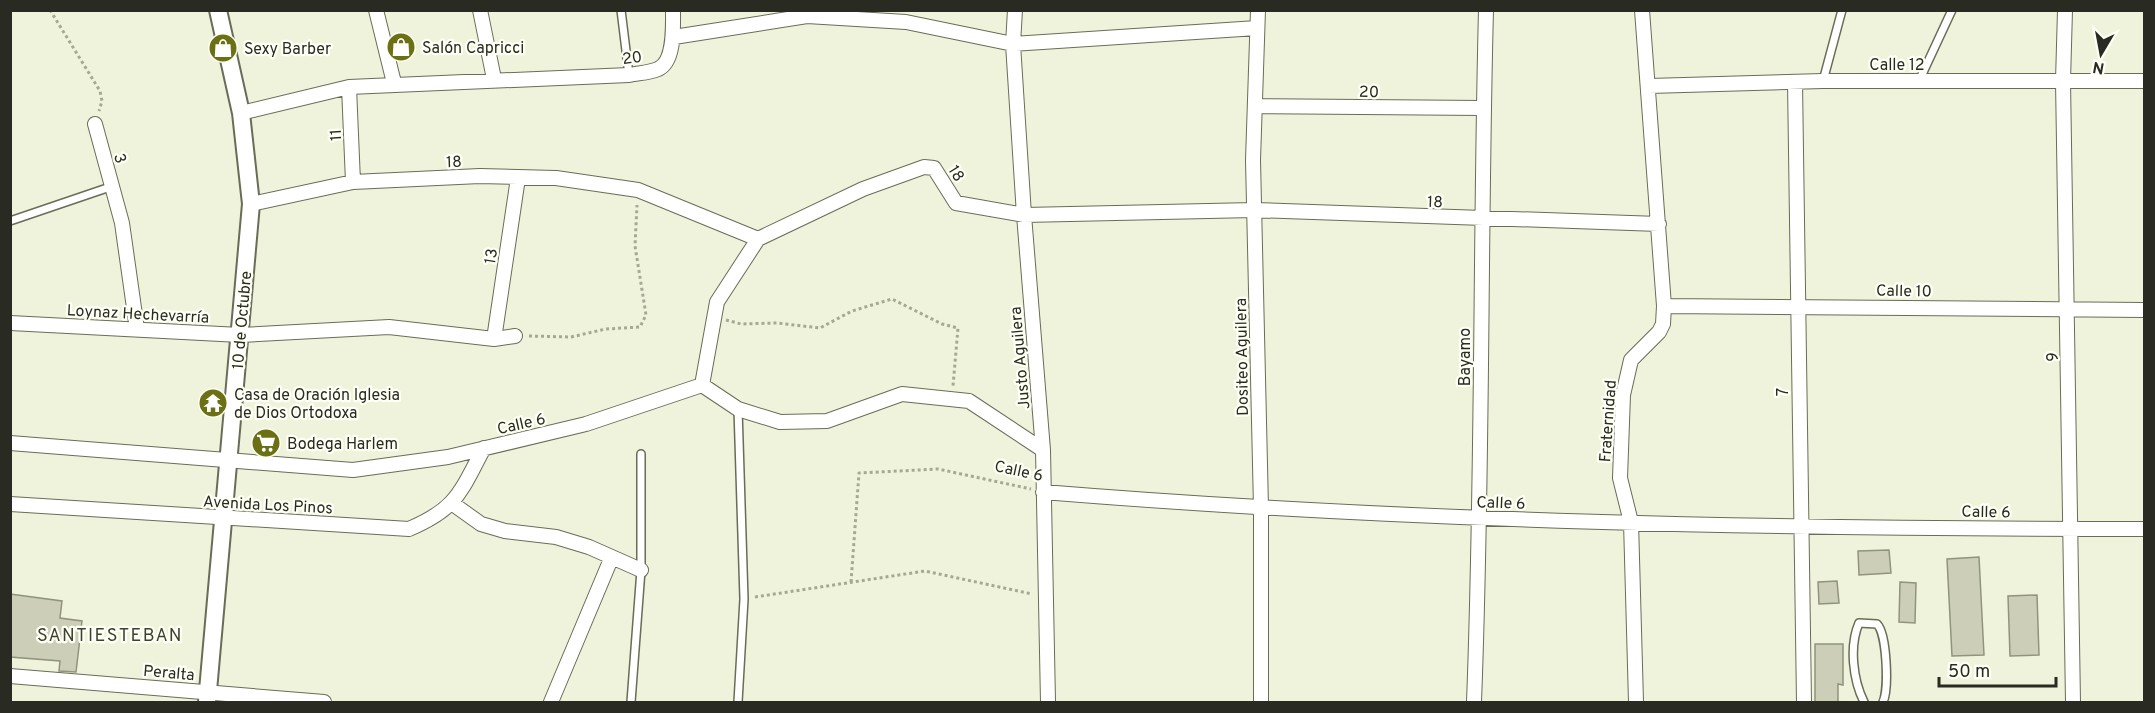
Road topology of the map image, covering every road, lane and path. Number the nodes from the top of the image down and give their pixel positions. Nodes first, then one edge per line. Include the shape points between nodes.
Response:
1 (50, 10) edge
2 (218, 10) edge
3 (376, 10) edge
4 (480, 10) edge
5 (621, 10) edge
6 (673, 10) edge
7 (1015, 10) edge
8 (1258, 10) edge
9 (1486, 10) edge
10 (1642, 10) edge
11 (1842, 10) edge
12 (1952, 10) edge
13 (2065, 10) edge
14 (1257, 28) junction
15 (674, 37) junction
16 (1013, 44) junction
17 (629, 75) junction
18 (494, 79) junction
19 (1795, 81) junction
20 (1823, 81) junction
21 (1919, 81) junction
22 (2063, 81) junction
23 (2145, 81) edge
24 (394, 83) junction
25 (1649, 86) junction
26 (349, 87) junction
27 (1255, 106) junction
28 (1483, 108) junction
29 (242, 113) junction
30 (95, 124) joint
31 (518, 178) junction
32 (353, 182) junction
33 (113, 186) junction
34 (638, 190) junction
35 (251, 204) junction
36 (1254, 210) junction
37 (1024, 215) junction
38 (1480, 219) junction
39 (10, 221) edge
40 (1659, 224) junction
41 (758, 239) junction
42 (1664, 306) junction
43 (1799, 306) junction
44 (2068, 308) junction
45 (2145, 309) edge
46 (715, 317) junction
47 (10, 323) edge
48 (137, 329) junction
49 (240, 335) junction
50 (515, 336) joint
51 (494, 339) junction
52 (702, 385) junction
53 (952, 399) junction
54 (738, 409) junction
55 (10, 442) edge
56 (484, 448) junction
57 (1042, 450) junction
58 (640, 454) dead end
59 (227, 461) junction
60 (1043, 492) junction
61 (10, 504) edge
62 (453, 504) junction
63 (1261, 508) junction
64 (223, 518) junction
65 (1481, 518) junction
66 (1631, 522) junction
67 (1799, 525) junction
68 (2070, 529) junction
69 (2145, 529) edge
70 (611, 559) junction
71 (640, 570) junction
72 (851, 582) junction
73 (1045, 597) junction
74 (744, 599) junction
75 (10, 676) edge
76 (207, 697) edge
77 (324, 702) edge
78 (551, 702) edge
79 (631, 702) edge
80 (738, 702) edge
81 (1048, 702) edge
82 (1261, 702) edge
83 (1474, 702) edge
84 (1636, 702) edge
85 (1804, 702) edge
86 (1864, 702) edge
87 (1883, 702) edge
88 (2073, 702) edge

1 - 30 path via 100,91 102,101
2 - 29 street, 10 de Octubre
3 - 24 street
4 - 18 street
5 - 17 lane
6 - 15 street
7 - 16 street, Justo Aguilera
8 - 14 street, Dositeo Aguilera
9 - 28 street, Bayamo
10 - 25 street, Fraternidad
11 - 20 lane
12 - 21 lane
13 - 22 street, 9
14 - 16 street
14 - 27 street, Dositeo Aguilera
15 - 16 street via 807,15 906,22
15 - 17 street, 20 via 659,69
16 - 37 street, Justo Aguilera
17 - 18 street, 20
18 - 24 street, 20
19 - 20 street, Calle 12
19 - 25 street, Calle 12
19 - 43 street, 7
20 - 21 street, Calle 12
21 - 22 street, Calle 12
22 - 23 street, Calle 12
22 - 44 street, 9
24 - 26 street, 20
25 - 40 street, Fraternidad
26 - 29 street, 20
26 - 32 street, 11
27 - 28 street, 20
27 - 36 street, Dositeo Aguilera
28 - 38 street, Bayamo
29 - 35 street, 10 de Octubre
30 - 33 street, 3
31 - 32 street, 18
31 - 34 street, 18 via 556,178
31 - 51 street, 13
32 - 35 street, 18
33 - 39 lane
33 - 48 street, 3
34 - 41 street, 18
34 - 50 path via 635,246 646,315 640,327 571,337
35 - 49 street, 10 de Octubre
36 - 37 street, 18
36 - 38 street, 18
36 - 63 street, Dositeo Aguilera
37 - 41 street, 18 via 957,203 934,168 924,166 863,189
37 - 57 street, Justo Aguilera
38 - 40 street, 18
38 - 65 street, Bayamo
40 - 42 street, Fraternidad
41 - 46 street via 717,302
42 - 43 street, Calle 10
42 - 66 street, Fraternidad via 1659,332 1631,360 1625,378 1620,478
43 - 44 street, Calle 10
43 - 67 street, 7
44 - 45 street, Calle 10
44 - 68 street, 9
46 - 52 street
46 - 53 path via 741,324 819,328 852,311 892,299 958,328
47 - 48 street, Loynaz Hechevarría
48 - 49 street, Loynaz Hechevarría
49 - 51 street, Loynaz Hechevarría via 389,327
49 - 59 street, 10 de Octubre
50 - 51 street, Loynaz Hechevarría
52 - 54 street, Calle 6
52 - 56 street, Calle 6 via 586,424
53 - 54 street, Calle 6 via 902,394 827,421 780,422
53 - 57 street, Calle 6 via 969,401
54 - 74 lane
55 - 59 street, Calle 6
56 - 59 street, Calle 6 via 353,470
56 - 62 street, Avenida Los Pinos
57 - 60 street, Justo Aguilera
58 - 71 lane
59 - 64 street, 10 de Octubre
60 - 63 street, Calle 6
60 - 72 path, Calle 6 via 938,470 859,473
60 - 73 street, Justo Aguilera
61 - 64 street, Avenida Los Pinos
62 - 64 street, Avenida Los Pinos via 409,529
62 - 70 street via 481,524 556,537
63 - 65 street, Calle 6
63 - 82 street, Dositeo Aguilera
64 - 76 street, 10 de Octubre
65 - 66 street, Calle 6
65 - 83 street, Bayamo
66 - 67 street, Calle 6
66 - 84 street, Fraternidad
67 - 68 street, Calle 6
67 - 85 street, 7
68 - 69 street, Calle 6
68 - 88 street, 9
70 - 71 street
70 - 78 street
71 - 79 lane
72 - 73 path via 925,571
72 - 74 path
73 - 81 street, Justo Aguilera
74 - 80 lane
75 - 76 street, Peralta
76 - 77 street, Peralta
86 - 87 lane via 1853,659 1856,630 1859,623 1867,622 1876,624 1883,636 1887,682

